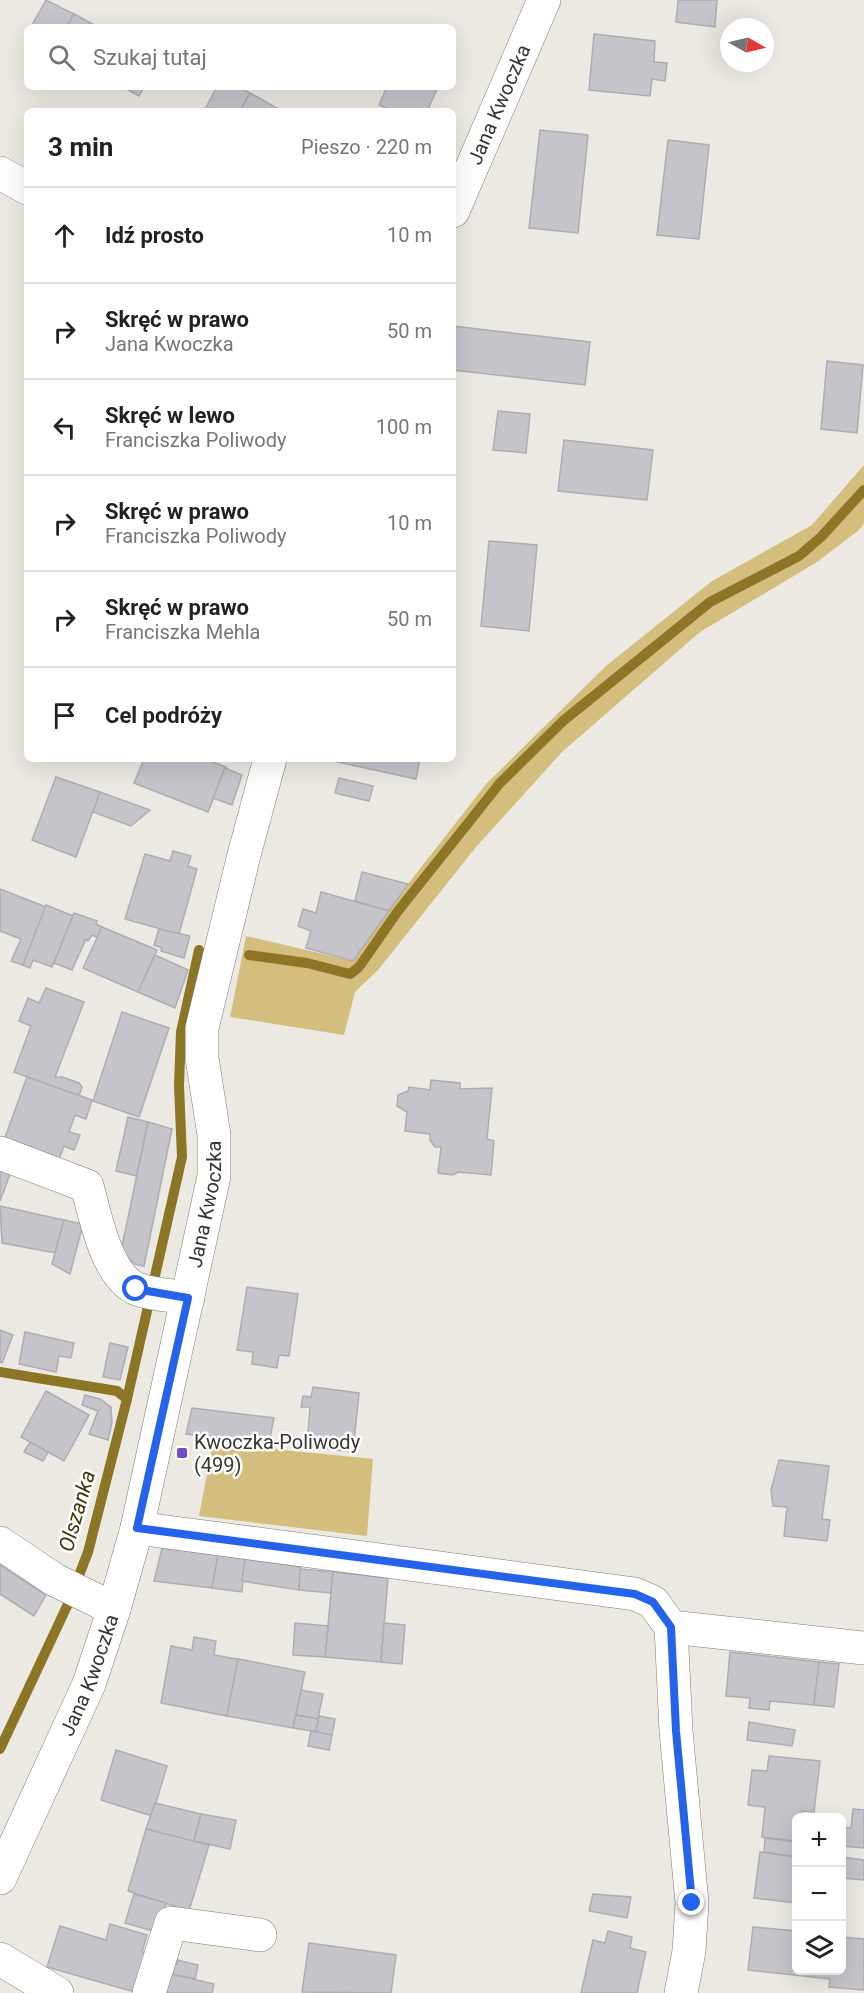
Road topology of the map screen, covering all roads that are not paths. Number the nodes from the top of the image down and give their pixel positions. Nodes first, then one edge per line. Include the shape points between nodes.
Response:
1 (544, 0) edge
2 (0, 172) edge
3 (24, 186) edge
4 (456, 204) edge
5 (269, 762) edge
6 (0, 1153) edge
7 (164, 1294) junction
8 (137, 1528) junction
9 (0, 1543) edge
10 (104, 1605) junction
11 (671, 1627) junction
12 (864, 1648) edge
13 (0, 1878) edge
14 (260, 1935) dead end
15 (0, 1959) edge
16 (57, 1993) edge
17 (148, 1993) edge
18 (681, 1993) edge

1 - 4 street, Jana Kwoczka
2 - 3 street
5 - 7 street, Jana Kwoczka via 202,1028 202,1058 214,1135 214,1176
6 - 7 street via 87,1186 103,1245 122,1276
7 - 8 street, Jana Kwoczka
8 - 10 street, Jana Kwoczka
8 - 11 street via 635,1594 653,1602
9 - 10 street via 55,1580
10 - 13 street, Jana Kwoczka via 80,1705
11 - 12 street
11 - 18 street via 692,1903
14 - 17 street via 171,1923
15 - 16 street

